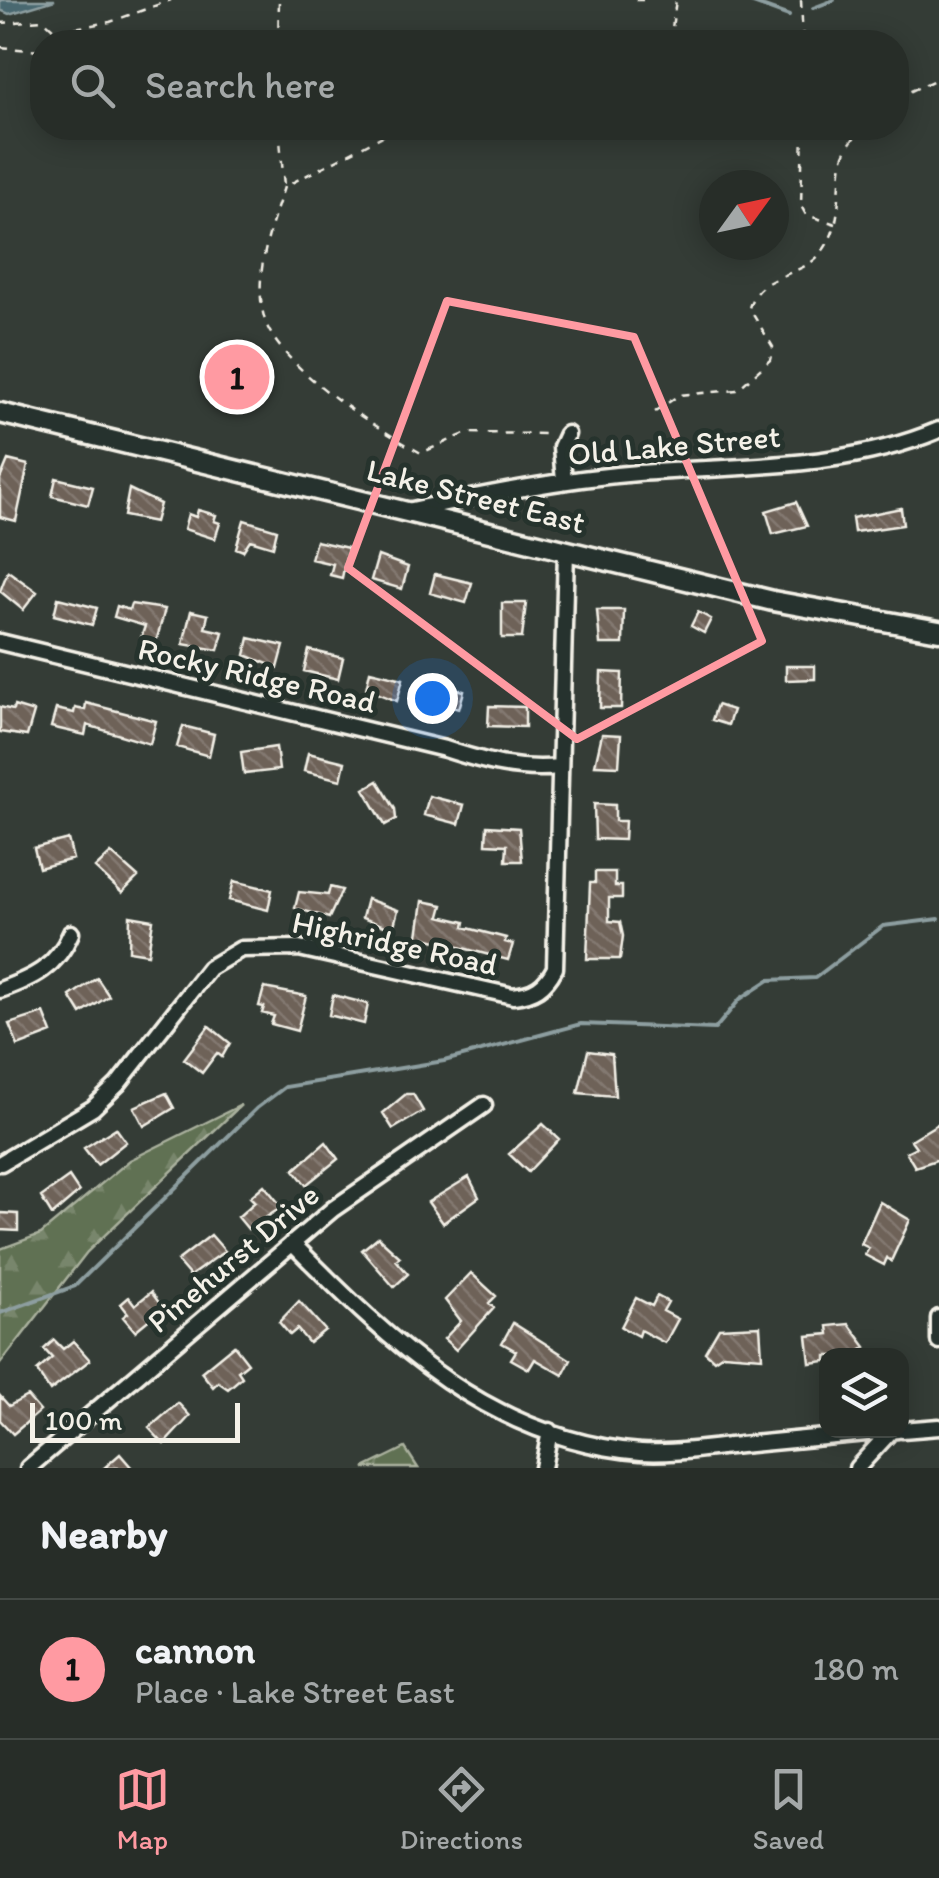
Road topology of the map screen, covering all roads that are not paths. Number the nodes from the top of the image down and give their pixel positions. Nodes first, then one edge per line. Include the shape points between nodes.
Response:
1 (0, 413) edge
2 (939, 430) edge
3 (567, 434) road end
4 (564, 482) junction
5 (412, 510) junction
6 (566, 550) junction
7 (939, 632) edge
8 (0, 642) edge
9 (559, 767) junction
10 (71, 933) dead end
11 (0, 990) edge
12 (484, 1105) dead end
13 (1, 1163) edge
14 (292, 1243) junction
15 (939, 1318) edge
16 (939, 1341) edge
17 (939, 1427) edge
18 (909, 1430) edge
19 (550, 1431) junction
20 (819, 1437) edge
21 (890, 1438) edge
22 (28, 1468) edge
23 (543, 1468) edge
24 (858, 1468) edge

1 - 5 main road, Lake Street East
2 - 4 street, Old Lake Street via 856,455
3 - 4 street via 560,447
4 - 5 street, Old Lake Street
5 - 6 main road, Lake Street East
6 - 7 main road, Lake Street East via 773,601
6 - 9 street, Highridge Road
8 - 9 street, Rocky Ridge Road via 482,762 524,770
9 - 13 street, Highridge Road via 556,968 548,983 514,996 298,948 240,949 209,968 93,1108
10 - 11 street via 43,972
12 - 14 street, Pinehurst Drive
14 - 19 street via 428,1371
14 - 22 street, Pinehurst Drive
15 - 16 street
17 - 18 street
19 - 20 street via 643,1452
19 - 23 street
21 - 24 street

